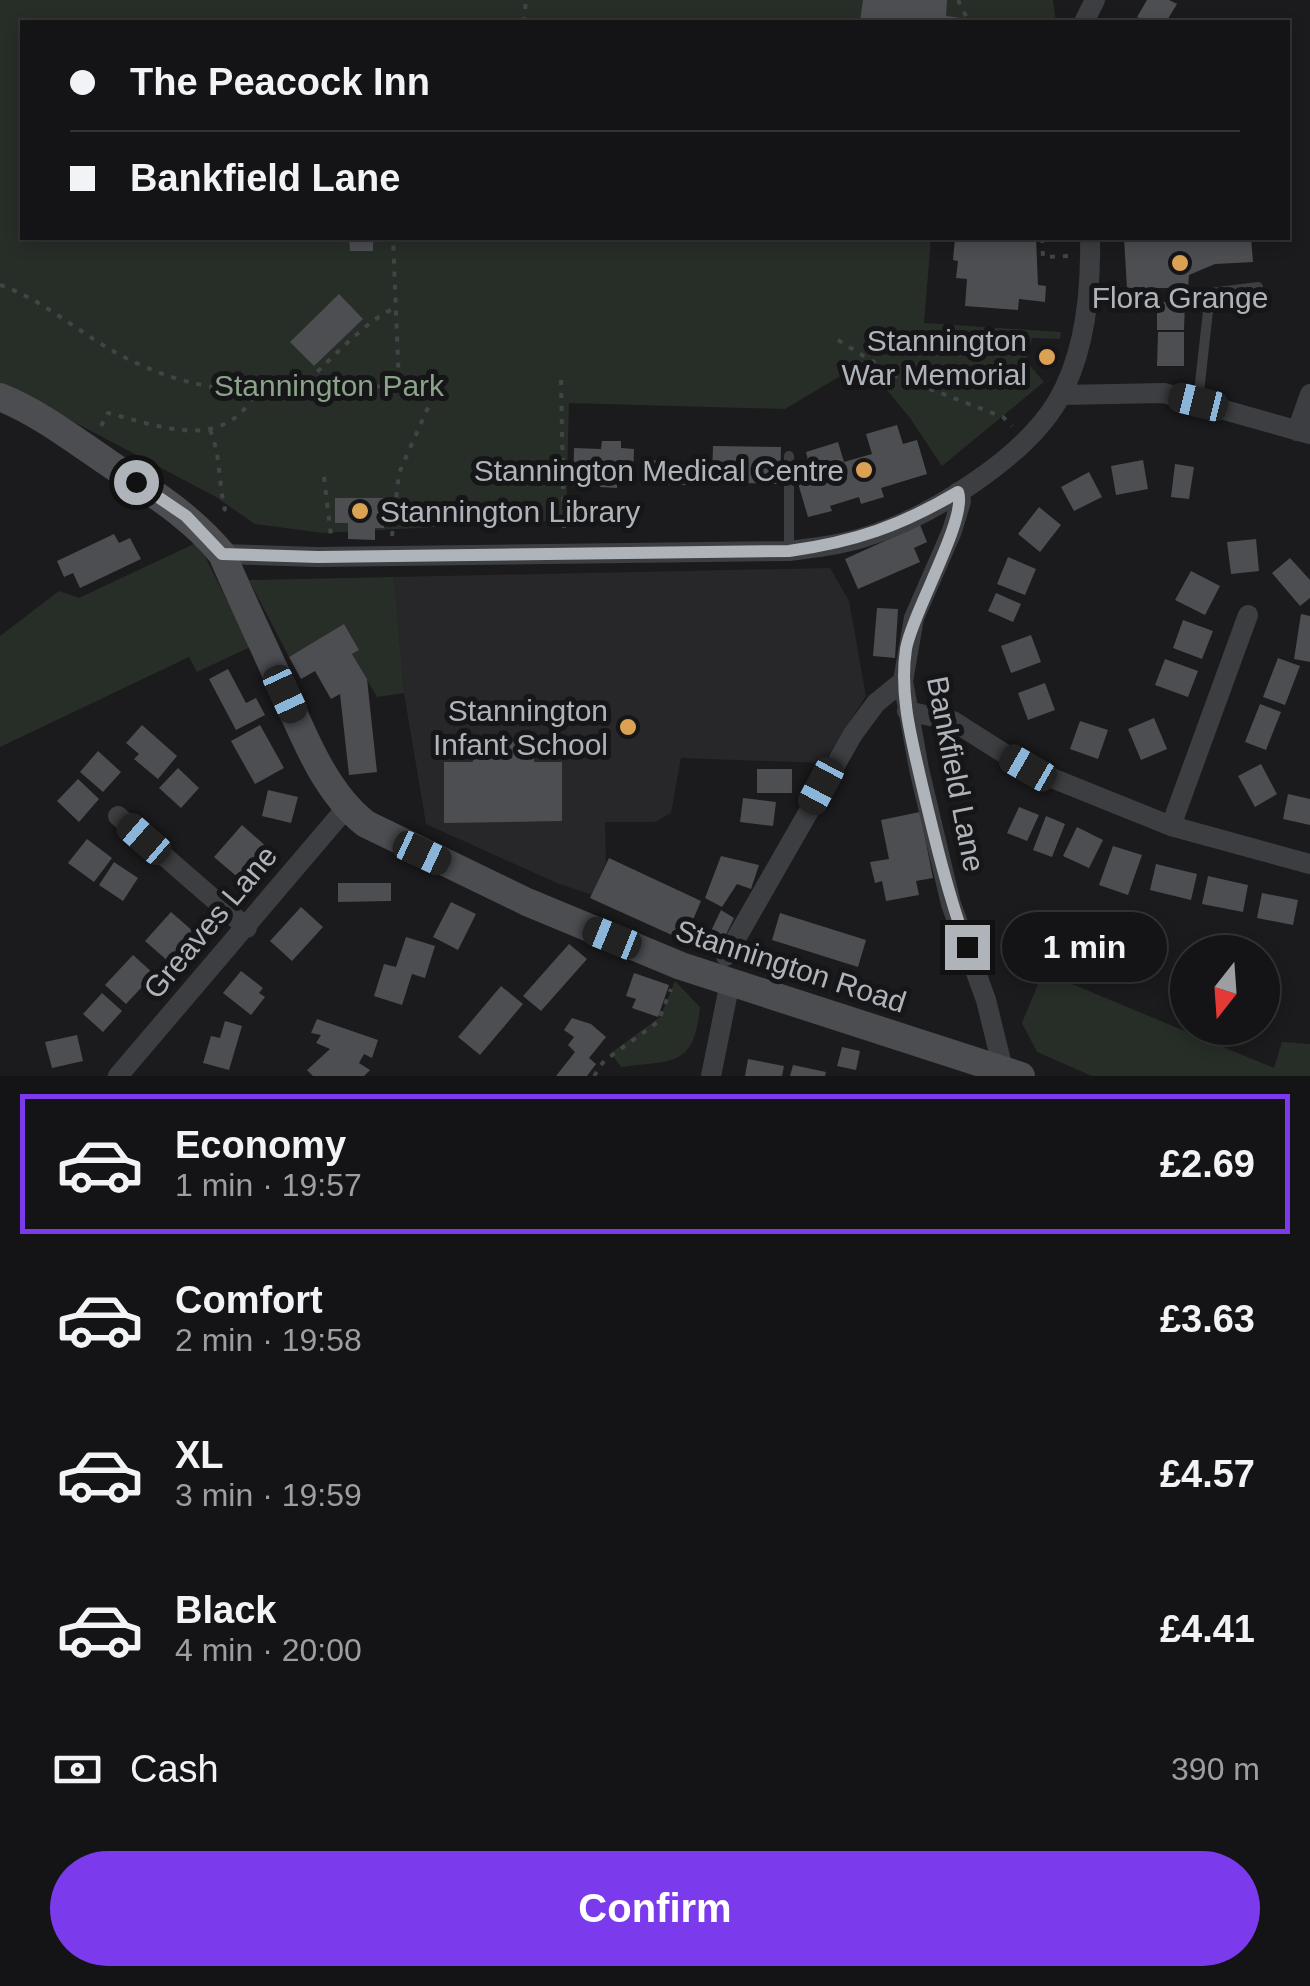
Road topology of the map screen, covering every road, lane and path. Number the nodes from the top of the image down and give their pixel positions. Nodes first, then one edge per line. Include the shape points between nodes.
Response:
1 (393, 240) edge
2 (1042, 240) edge
3 (1090, 247) edge
4 (0, 284) edge
5 (1258, 286) dead end
6 (398, 308) junction
7 (838, 340) dead end
8 (560, 380) dead end
9 (298, 390) junction
10 (255, 393) junction
11 (434, 394) dead end
12 (1310, 394) edge
13 (1061, 395) junction
14 (0, 397) edge
15 (1198, 402) junction
16 (210, 430) junction
17 (1303, 432) edge
18 (1026, 440) junction
19 (86, 448) junction
20 (789, 456) dead end
21 (324, 477) dead end
22 (958, 492) junction
23 (213, 544) junction
24 (789, 551) junction
25 (391, 554) junction
26 (565, 554) junction
27 (333, 556) junction
28 (1248, 615) dead end
29 (903, 681) junction
30 (907, 711) junction
31 (347, 807) junction
32 (118, 816) dead end
33 (1171, 826) junction
34 (1310, 864) edge
35 (247, 928) junction
36 (680, 966) junction
37 (728, 969) junction
38 (1012, 1073) edge
39 (118, 1076) edge
40 (594, 1076) edge
41 (711, 1076) edge

1 - 6 path
2 - 3 path via 1043,256
3 - 13 street via 1081,338
4 - 10 path via 178,381
5 - 15 lane via 1210,293
6 - 9 path via 372,322
6 - 9 path via 398,384
7 - 18 path via 896,376 1003,417
8 - 26 path
9 - 10 path
10 - 16 path via 246,410
11 - 25 path via 399,473
12 - 17 street
13 - 15 street via 1164,393
13 - 18 street
14 - 19 main road, Stannington Road
15 - 17 street
16 - 19 path via 182,432 108,413
16 - 23 path via 225,508
18 - 22 street
19 - 23 main road, Stannington Road via 186,516
20 - 24 lane
21 - 27 path
22 - 24 street via 892,528
22 - 29 street, Bankfield Lane via 962,501 952,531 914,618
23 - 27 street
23 - 31 main road, Stannington Road via 300,727
24 - 26 street
25 - 26 street
25 - 27 street
28 - 33 street
29 - 30 street, Bankfield Lane
29 - 37 street via 853,734
30 - 33 street via 953,721 1028,768
30 - 38 street, Bankfield Lane via 951,904
31 - 35 street, Greaves Lane
31 - 36 main road, Stannington Road via 388,836
32 - 35 street
33 - 34 street
35 - 39 street, Greaves Lane
36 - 37 main road, Stannington Road
36 - 40 path via 658,1022
37 - 38 main road, Stannington Road
37 - 41 street

